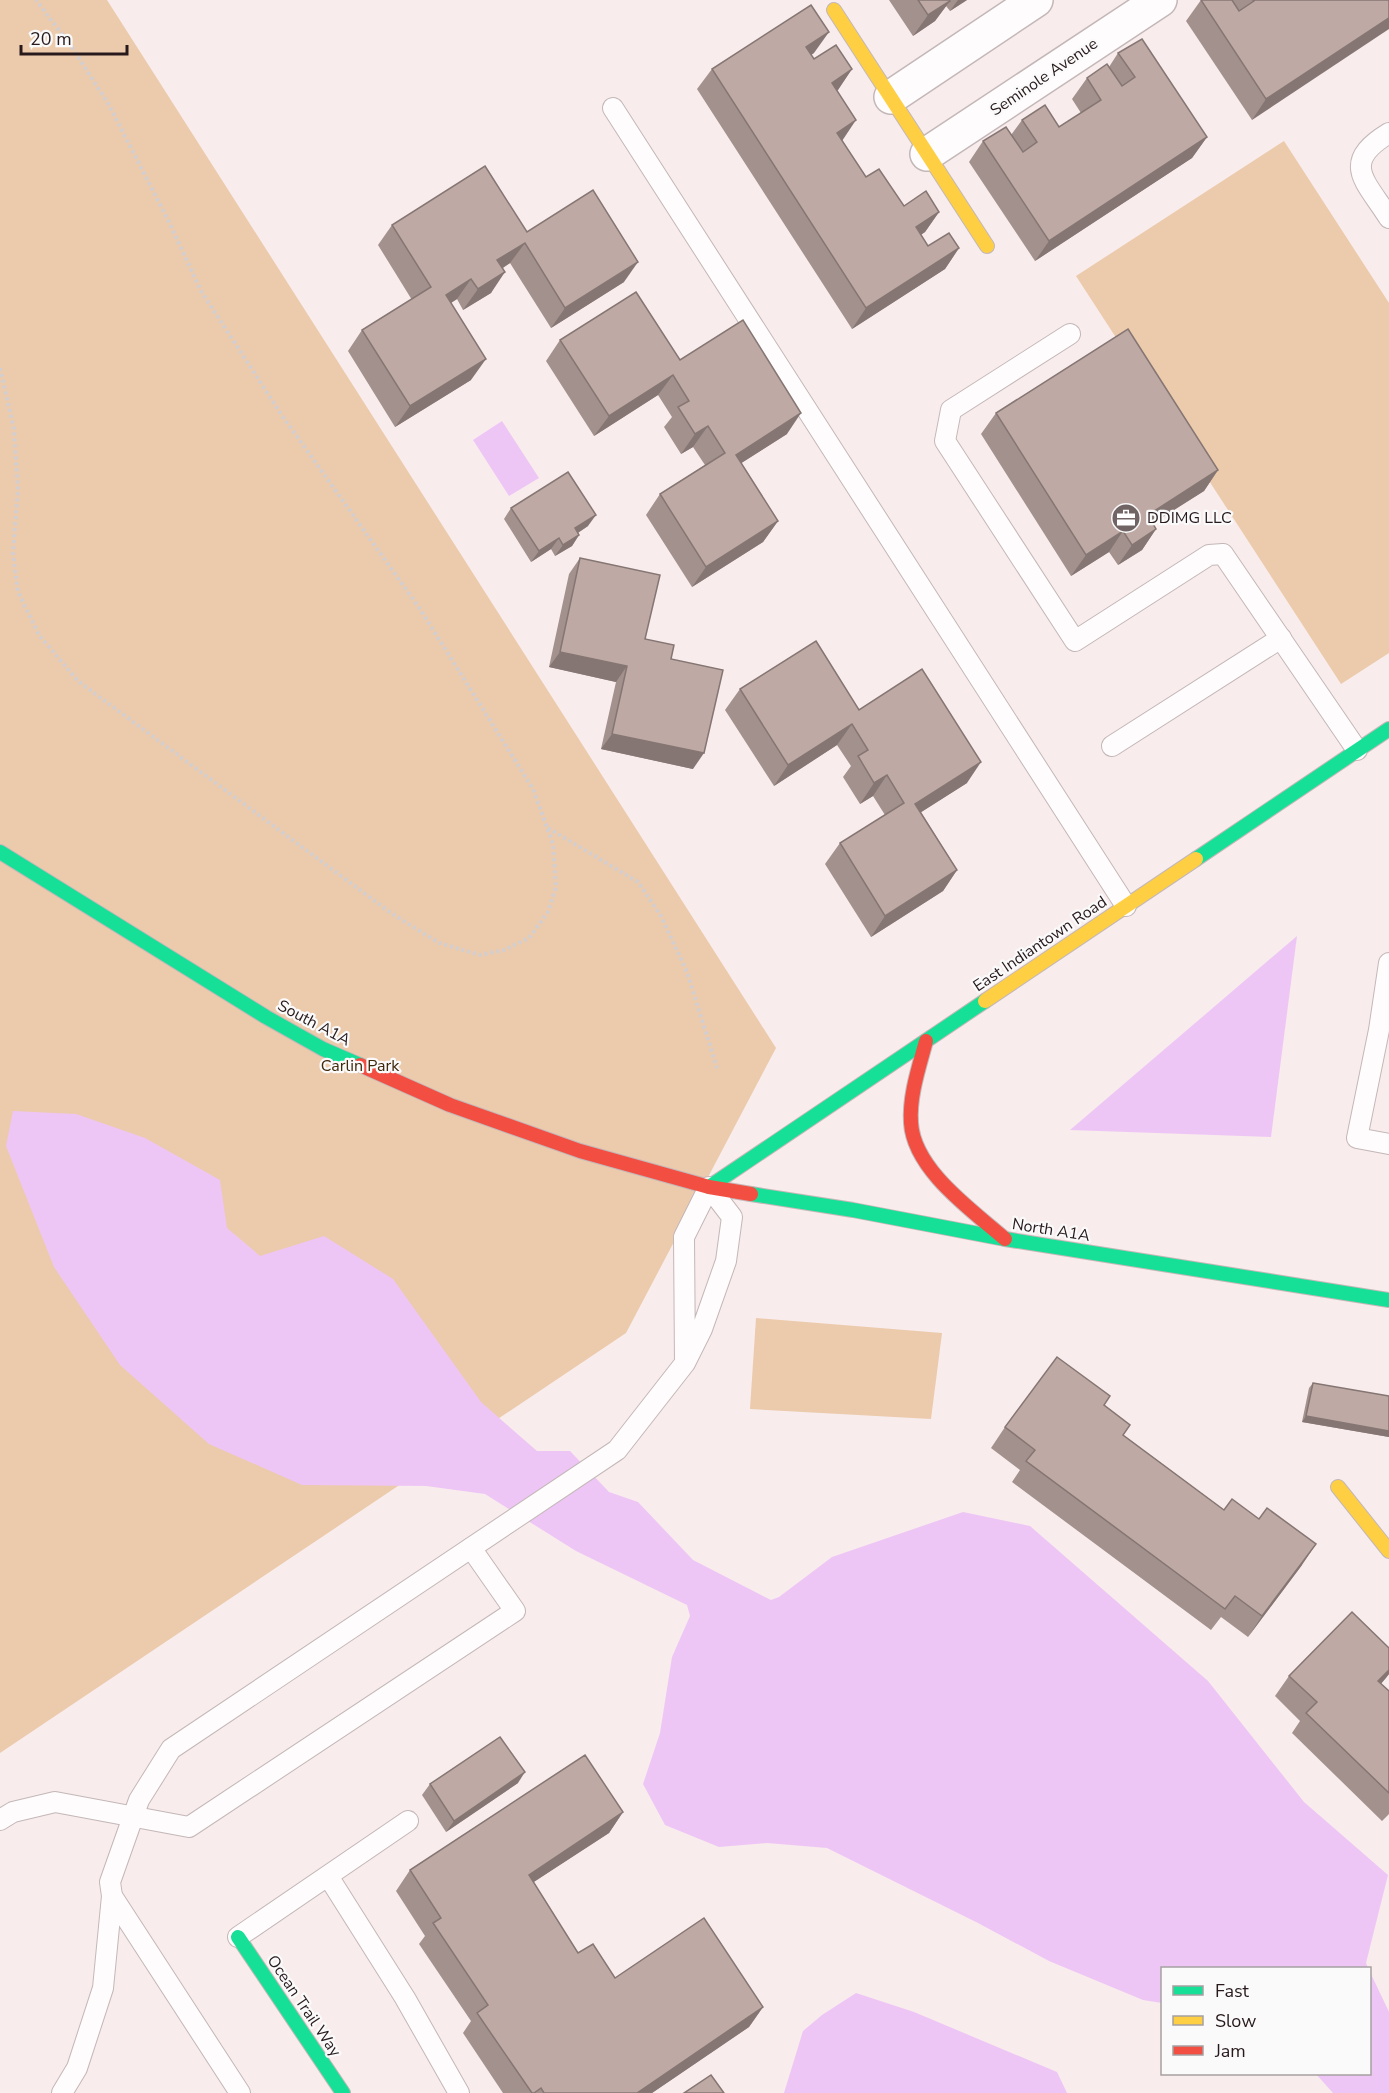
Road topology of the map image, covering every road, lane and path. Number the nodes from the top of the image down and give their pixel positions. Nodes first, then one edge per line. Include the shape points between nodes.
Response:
1 (36, 0) edge
2 (1036, 0) edge
3 (1160, 0) edge
4 (834, 10) dead end
5 (891, 97) junction
6 (613, 108) dead end
7 (1389, 133) edge
8 (927, 154) junction
9 (1389, 218) edge
10 (987, 246) dead end
11 (1070, 334) dead end
12 (0, 368) edge
13 (1281, 638) junction
14 (1389, 729) edge
15 (1112, 746) dead end
16 (1357, 750) junction
17 (547, 828) junction
18 (0, 852) edge
19 (1126, 906) junction
20 (1389, 963) edge
21 (926, 1041) junction
22 (717, 1068) dead end
23 (1389, 1144) edge
24 (709, 1187) junction
25 (1005, 1239) junction
26 (1389, 1300) edge
27 (686, 1363) junction
28 (1338, 1487) dead end
29 (471, 1548) junction
30 (1389, 1551) edge
31 (132, 1818) junction
32 (0, 1820) edge
33 (408, 1821) dead end
34 (328, 1876) junction
35 (112, 1896) junction
36 (238, 1937) joint
37 (62, 2093) edge
38 (240, 2093) edge
39 (343, 2093) edge
40 (459, 2093) edge

1 - 17 path via 109,105 201,291 281,414 420,609 533,789
2 - 5 street
3 - 8 street, Seminole Avenue
4 - 5 street
5 - 8 street
6 - 19 lane
7 - 9 lane via 1371,144 1361,158 1360,171
8 - 10 street
11 - 13 lane via 951,410 945,441 1075,641 1209,555 1223,554
12 - 17 path via 14,429 18,490 13,553 18,592 39,635 78,681 391,913 439,943 480,955 504,950 529,938 548,912 556,887 553,844
13 - 15 lane
13 - 16 lane
14 - 16 street, East Indiantown Road
16 - 19 street, East Indiantown Road
17 - 22 path via 638,882 656,907 687,972
18 - 24 street, South A1A via 323,1049 472,1113 580,1151
19 - 21 street, East Indiantown Road
20 - 23 lane via 1357,1138
21 - 24 street, East Indiantown Road
21 - 25 street via 913,1094 912,1131 924,1159 943,1182
24 - 25 street, North A1A
24 - 27 lane via 684,1237
24 - 27 lane via 732,1217 726,1261
25 - 26 street, North A1A
27 - 29 lane via 617,1450
28 - 30 street
29 - 31 lane via 171,1749
29 - 31 lane via 515,1611 189,1827
31 - 32 lane via 55,1802 13,1812
31 - 35 lane via 110,1882
33 - 34 lane
34 - 36 lane
34 - 40 lane
35 - 37 lane via 103,1988 77,2068
35 - 38 lane
36 - 39 street, Ocean Trail Way

